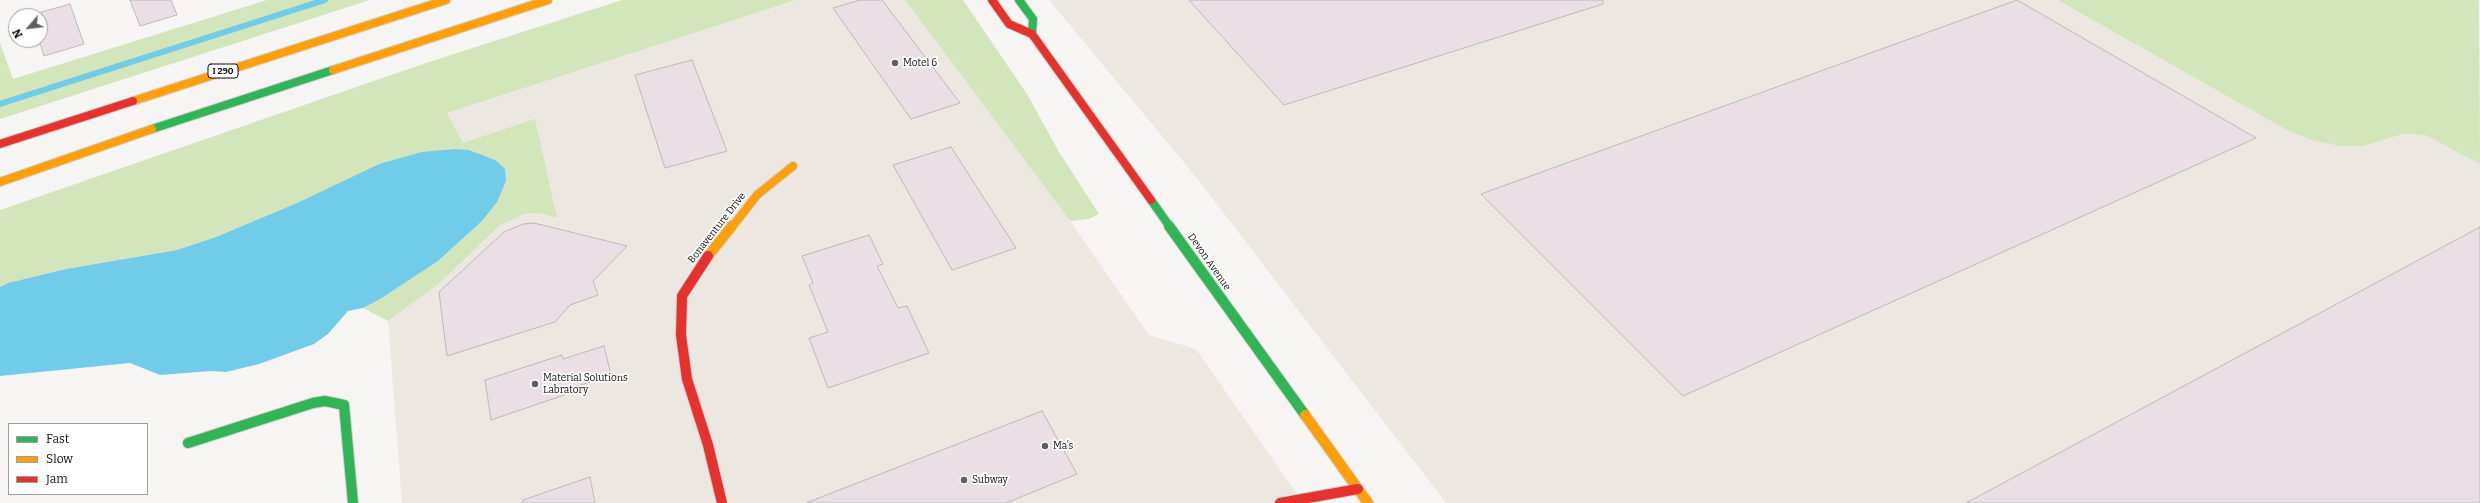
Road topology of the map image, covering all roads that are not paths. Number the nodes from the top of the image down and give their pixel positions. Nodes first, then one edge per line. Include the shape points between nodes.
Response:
1 (446, 0) edge
2 (548, 0) edge
3 (992, 0) edge
4 (1019, 0) edge
5 (1032, 34) junction
6 (0, 144) edge
7 (793, 166) dead end
8 (0, 182) edge
9 (188, 443) dead end
10 (1358, 489) junction
11 (353, 503) edge
12 (722, 503) edge
13 (1280, 503) edge
14 (1335, 503) edge
15 (1368, 503) edge

1 - 6 main road, I 290
2 - 8 main road via 156,128
3 - 5 main road via 1009,24
4 - 5 main road, Devon Avenue via 1033,19
5 - 10 main road, Devon Avenue
7 - 12 main road, Bonaventure Drive via 757,195 700,266 682,296 681,335 687,379 708,445
9 - 11 main road via 325,401 344,405
10 - 13 main road
10 - 14 main road
10 - 15 main road, Devon Avenue

